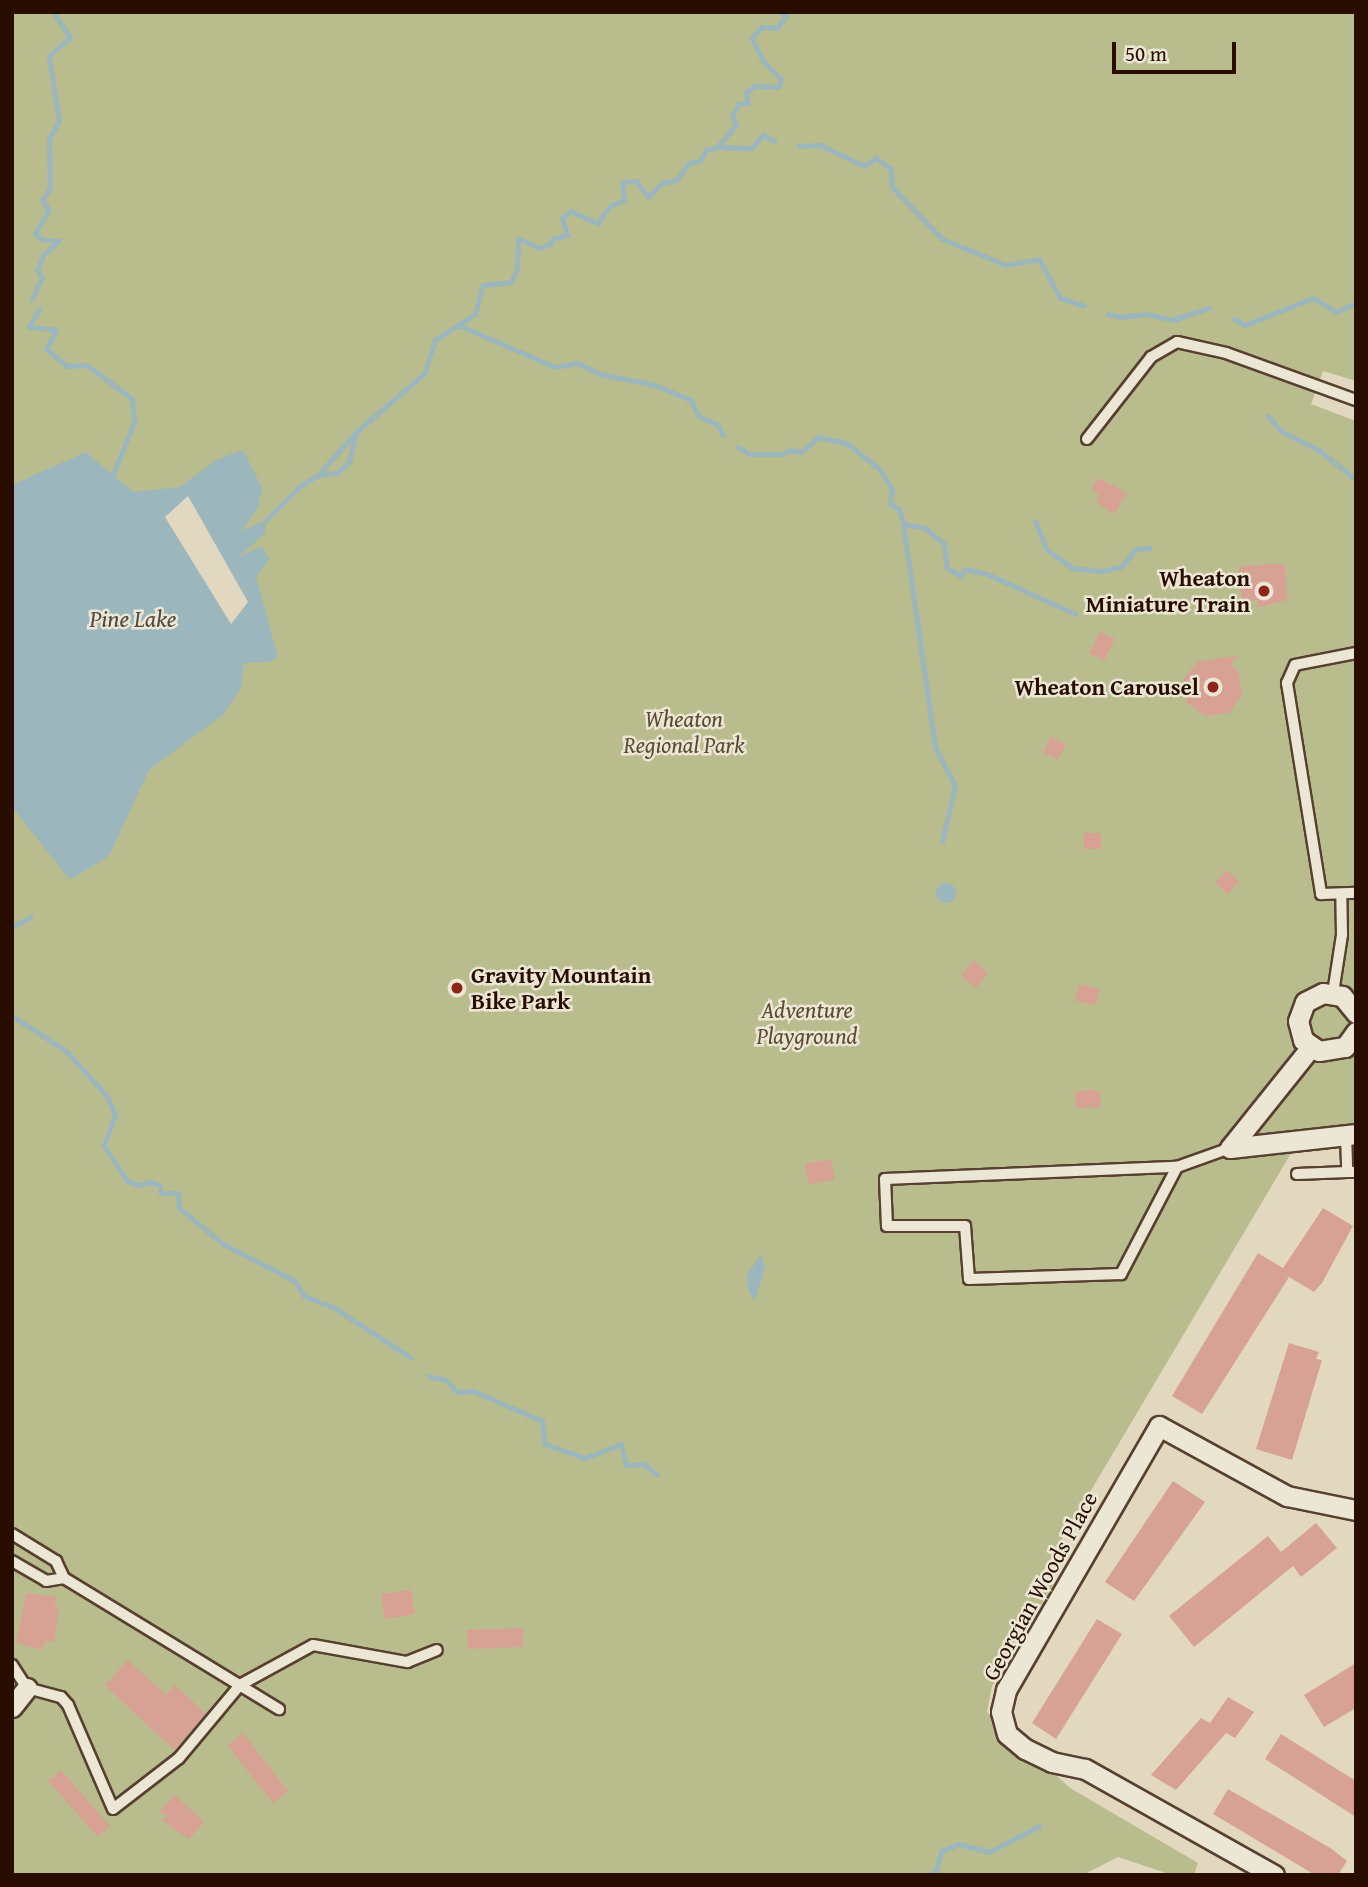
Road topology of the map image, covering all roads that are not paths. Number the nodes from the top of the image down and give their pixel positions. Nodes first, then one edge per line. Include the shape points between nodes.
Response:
1 (1356, 400) edge
2 (1087, 439) dead end
3 (1356, 653) edge
4 (1356, 893) edge
5 (1340, 895) junction
6 (1333, 993) junction
7 (1356, 1013) edge
8 (1352, 1042) edge
9 (1311, 1047) junction
10 (1351, 1134) edge
11 (1230, 1148) junction
12 (1177, 1167) junction
13 (1351, 1172) edge
14 (1297, 1174) dead end
15 (1356, 1510) edge
16 (12, 1534) edge
17 (12, 1561) edge
18 (64, 1578) junction
19 (437, 1650) dead end
20 (12, 1665) edge
21 (240, 1685) junction
22 (27, 1688) junction
23 (12, 1707) edge
24 (279, 1709) dead end
25 (1274, 1875) edge

1 - 2 lane via 1226,353 1177,342 1151,357
3 - 5 lane via 1295,665 1287,683 1321,894
4 - 5 lane
5 - 6 lane via 1342,935
6 - 7 street via 1350,1002
6 - 9 street via 1313,996 1300,1011 1299,1031
8 - 9 street via 1328,1052
9 - 11 street
10 - 11 street
10 - 13 lane
11 - 12 lane
12 - 12 lane via 1121,1274 969,1279 965,1226 887,1226 886,1180
13 - 14 lane
15 - 25 street, Georgian Woods Place via 1287,1496 1159,1426 1006,1690 1001,1712 1007,1734 1025,1749 1052,1762 1085,1769
16 - 18 lane via 56,1561
17 - 18 lane via 46,1581
18 - 21 lane
19 - 21 lane via 407,1662 313,1645
20 - 22 lane
21 - 22 lane via 179,1758 113,1809 68,1705 61,1697
21 - 24 lane
22 - 23 street

